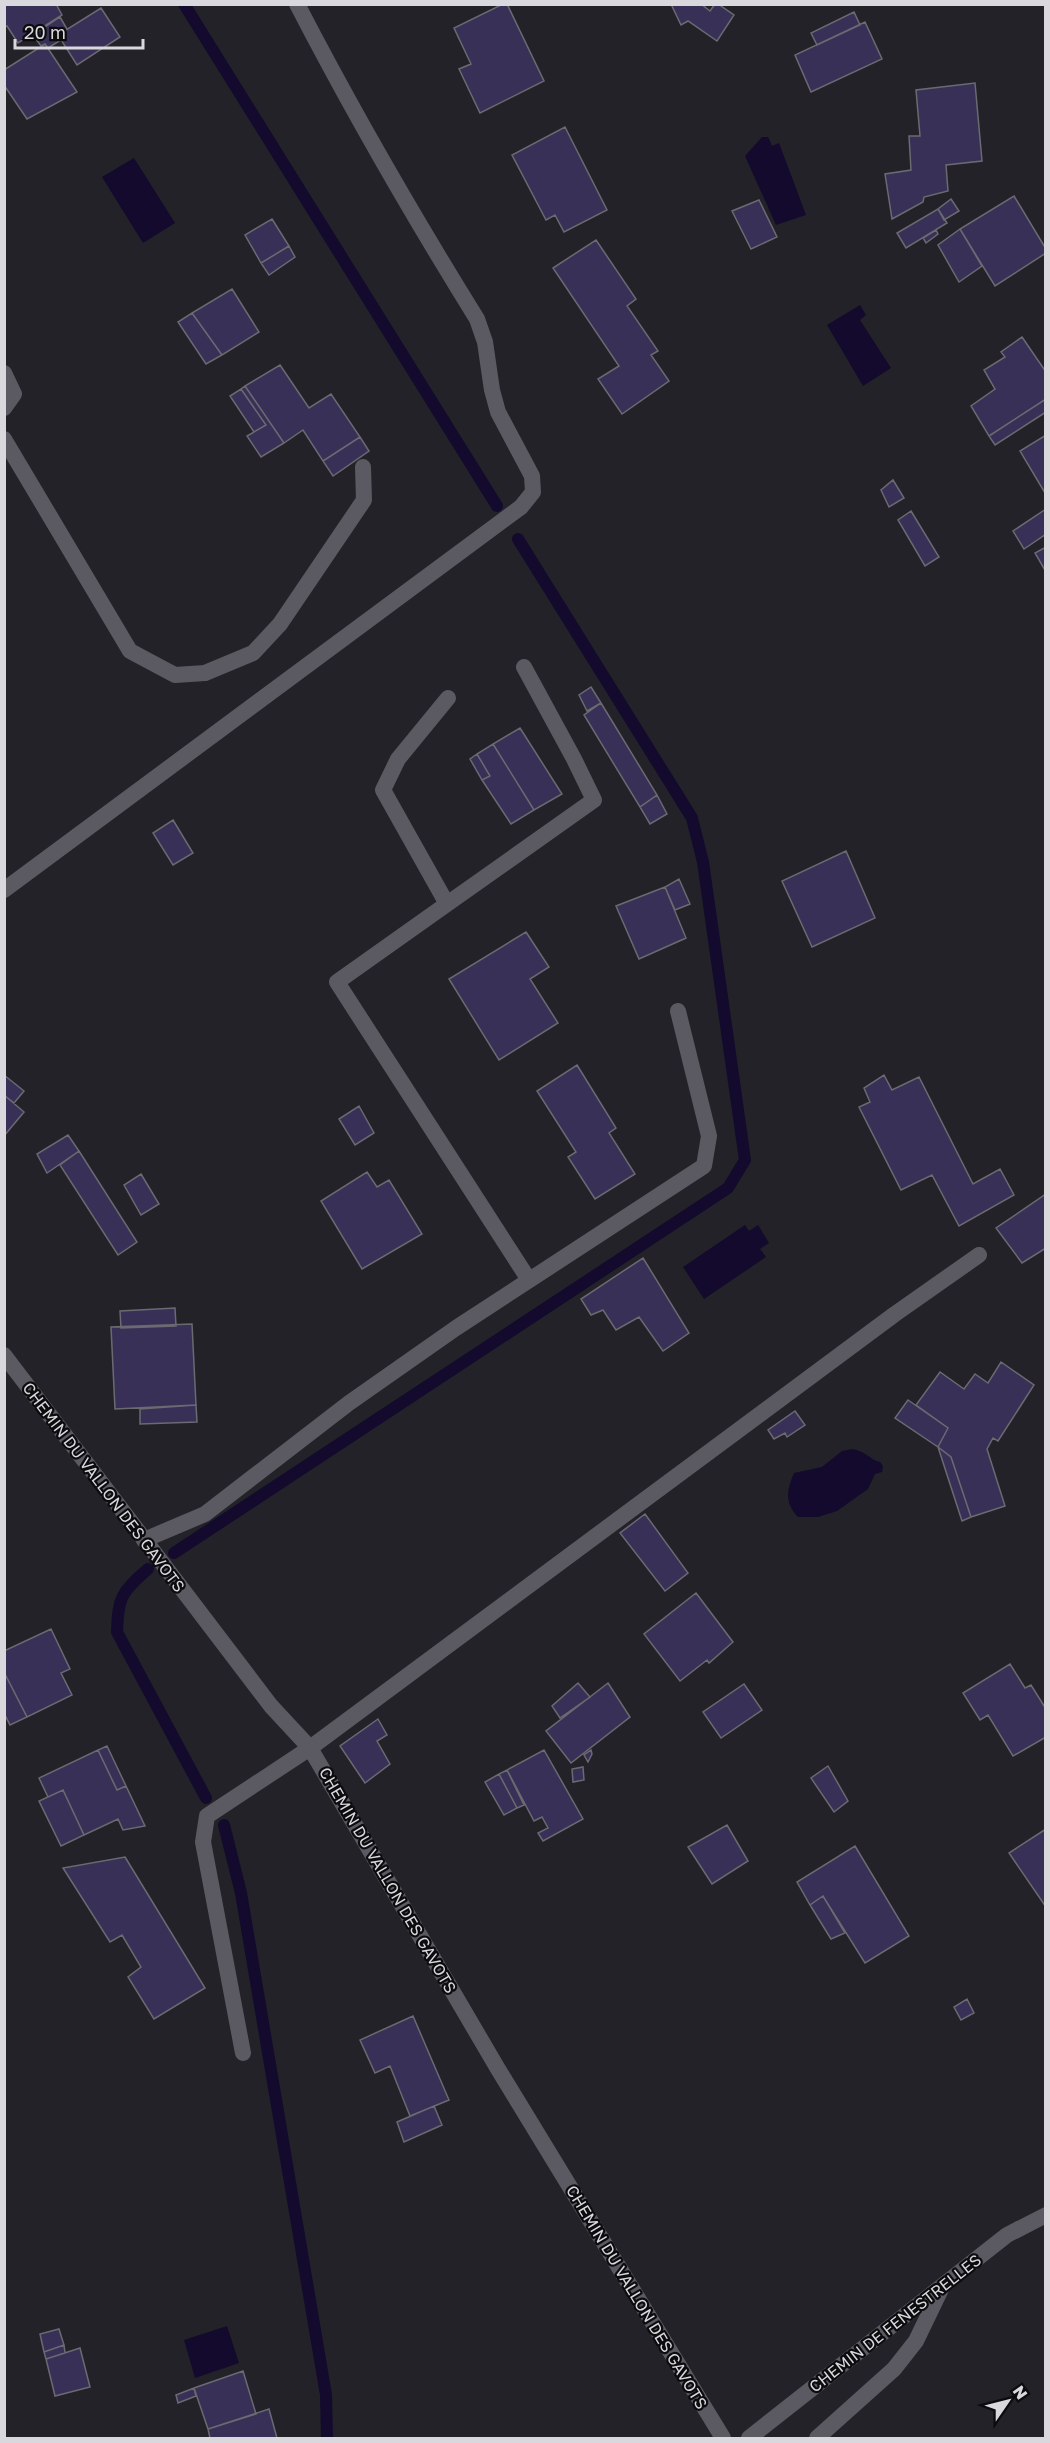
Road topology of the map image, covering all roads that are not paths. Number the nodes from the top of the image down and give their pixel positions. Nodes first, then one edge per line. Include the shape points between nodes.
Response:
1 (297, 4) edge
2 (4, 373) edge
3 (4, 408) edge
4 (4, 439) edge
5 (363, 467) dead end
6 (524, 668) dead end
7 (448, 698) dead end
8 (4, 890) edge
9 (447, 904) junction
10 (678, 1011) dead end
11 (979, 1255) dead end
12 (529, 1280) junction
13 (4, 1355) edge
14 (144, 1540) junction
15 (310, 1748) junction
16 (243, 2054) dead end
17 (1046, 2215) edge
18 (942, 2287) junction
19 (723, 2439) edge
20 (749, 2439) edge
21 (817, 2439) edge

1 - 8 street via 401,196 477,319 498,412 532,476 532,492 521,507
2 - 3 street via 14,394
4 - 5 street via 130,651 175,675 204,673 253,653 280,624 364,500
6 - 9 street via 594,800
7 - 9 street via 398,759 383,790
9 - 12 street via 337,982
10 - 12 street via 709,1136 704,1166
11 - 15 street
12 - 14 street via 349,1403 205,1514
13 - 14 street, CHEMIN DU VALLON DES GAVOTS
14 - 15 street, CHEMIN DU VALLON DES GAVOTS via 271,1706
15 - 16 street via 207,1816 203,1842
15 - 19 street, CHEMIN DU VALLON DES GAVOTS via 504,2079
17 - 18 street, CHEMIN DE FENESTRELLES via 1007,2235
18 - 20 street, CHEMIN DE FENESTRELLES
18 - 21 street via 916,2341 894,2369

